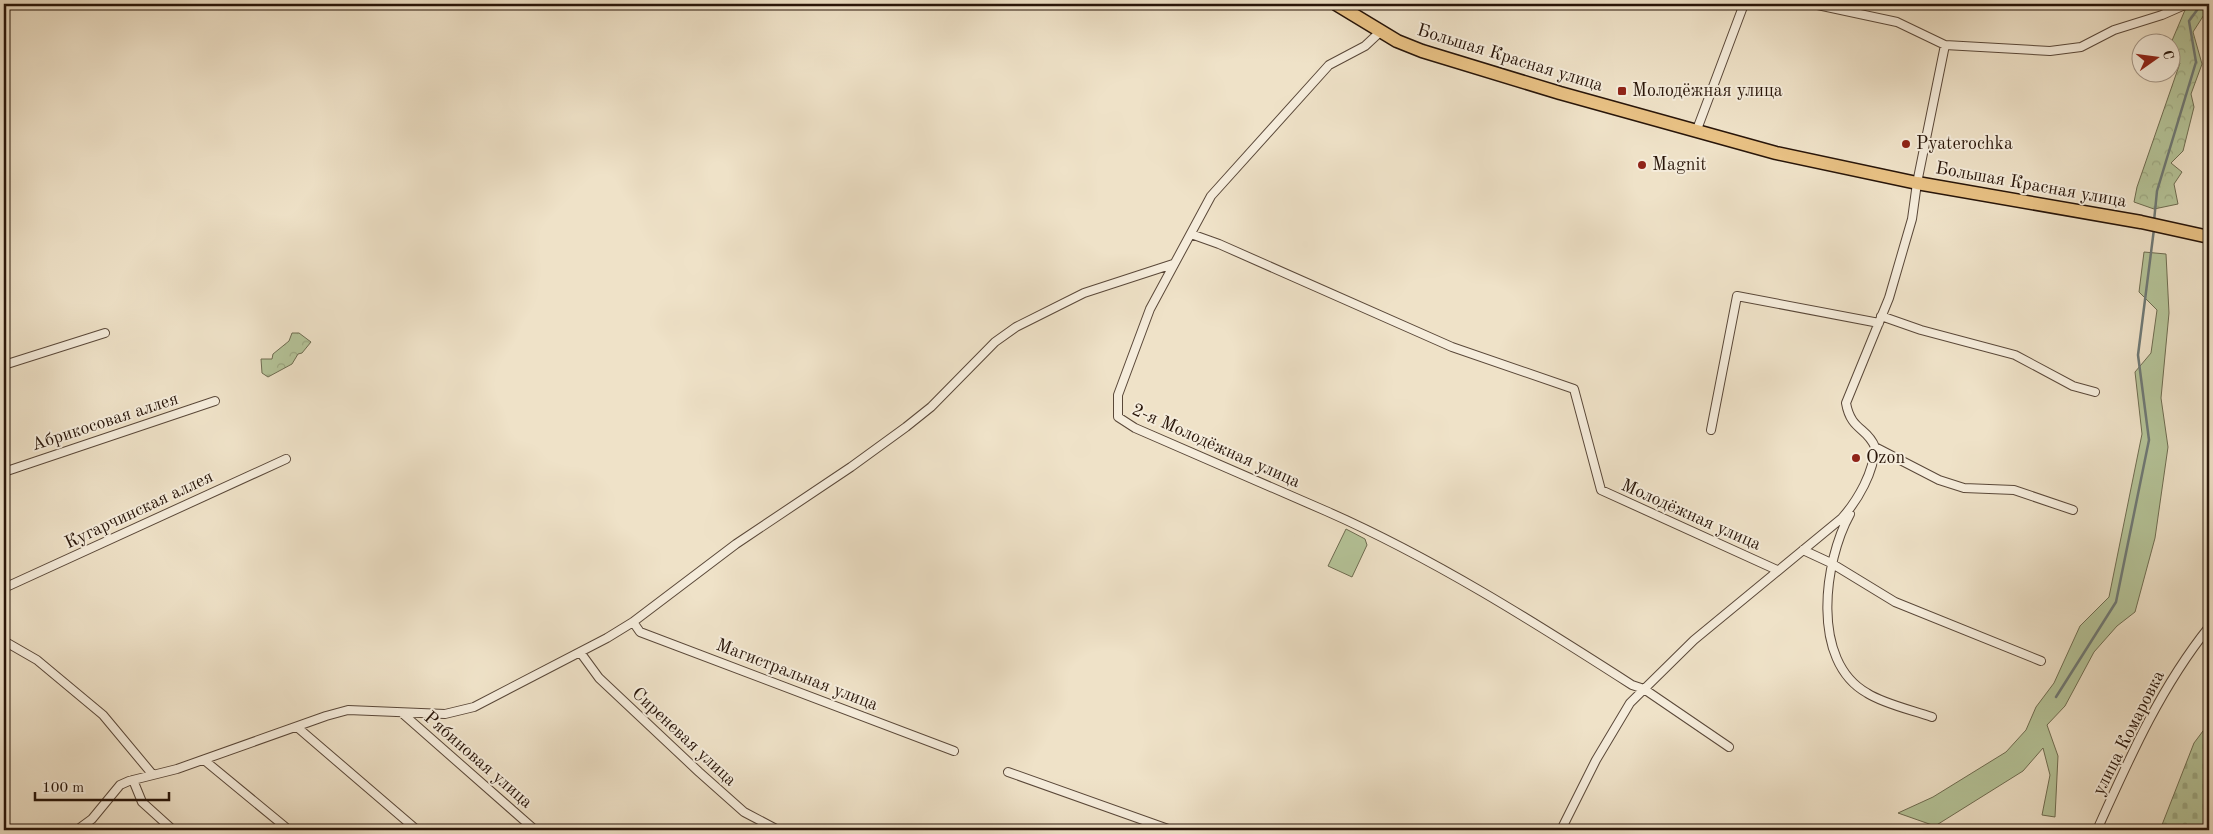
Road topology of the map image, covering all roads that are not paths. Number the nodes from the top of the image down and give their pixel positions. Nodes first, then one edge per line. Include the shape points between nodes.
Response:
1 (1336, 4) edge
2 (1744, 4) edge
3 (1813, 4) edge
4 (2187, 4) edge
5 (1380, 32) junction
6 (1945, 44) junction
7 (1696, 132) junction
8 (1917, 183) junction
9 (1191, 234) junction
10 (2209, 237) edge
11 (1173, 264) junction
12 (1880, 320) junction
13 (106, 333) dead end
14 (4, 365) edge
15 (2096, 392) dead end
16 (215, 401) dead end
17 (1711, 430) dead end
18 (1875, 447) junction
19 (286, 459) dead end
20 (4, 472) edge
21 (1856, 502) junction
22 (2073, 510) dead end
23 (1803, 550) junction
24 (1831, 563) junction
25 (1777, 570) junction
26 (4, 588) edge
27 (633, 622) junction
28 (2209, 627) edge
29 (4, 641) edge
30 (580, 652) junction
31 (2041, 661) dead end
32 (1644, 689) junction
33 (402, 713) junction
34 (1932, 717) dead end
35 (297, 726) junction
36 (1729, 746) dead end
37 (954, 751) dead end
38 (204, 760) junction
39 (1008, 772) dead end
40 (153, 775) junction
41 (133, 780) junction
42 (78, 830) edge
43 (173, 830) edge
44 (289, 830) edge
45 (417, 830) edge
46 (535, 830) edge
47 (778, 830) edge
48 (1170, 830) edge
49 (1561, 830) edge
50 (2097, 830) edge

1 - 5 main road, Большая Красная улица
2 - 7 street
3 - 6 street via 1897,22
4 - 6 street via 2114,30 2082,47 2050,51
5 - 7 main road, Большая Красная улица via 1458,63
5 - 9 street, 2-я Молодёжная улица via 1365,46 1329,65 1211,196
6 - 8 street
7 - 8 main road, Большая Красная улица via 1776,154
8 - 10 main road, Большая Красная улица
8 - 12 street via 1912,219
9 - 11 street, 2-я Молодёжная улица
9 - 25 street, Молодёжная улица via 1452,347 1574,388 1601,490
11 - 27 street via 1084,293 1016,327 995,342 931,407 906,427 736,544
11 - 32 street, 2-я Молодёжная улица via 1133,351 1118,396 1118,417 1135,428 1326,511 1437,567 1545,629 1632,685
12 - 15 street via 2015,355 2073,386
12 - 17 street via 1737,296
12 - 18 street via 1846,403 1849,418
13 - 14 street
16 - 20 street, Абрикосовая аллея
18 - 21 street via 1875,457
18 - 22 street via 1940,480 1964,488 2014,490
19 - 26 street, Кугарчинская аллея
21 - 23 street
21 - 24 street via 1842,529
23 - 24 street
23 - 25 street
24 - 31 street via 1895,602
24 - 34 street via 1827,602 1829,629 1834,650 1845,672 1867,694
25 - 32 street via 1694,640
27 - 30 street
27 - 37 street, Магистральная улица via 640,632
28 - 50 street, улица Комаровка via 2174,675 2137,742
29 - 40 street via 37,660 103,715
30 - 33 street via 474,706 445,714
30 - 47 street, Сиреневая улица via 599,678 698,772 744,812
32 - 36 street, 2-я Молодёжная улица
32 - 49 street via 1618,720
33 - 35 street via 348,710
33 - 46 street, Рябиновая улица
35 - 38 street
35 - 45 street
38 - 40 street
38 - 44 street
39 - 48 street
40 - 41 street
41 - 42 street via 120,785 92,819
41 - 43 street via 142,802

